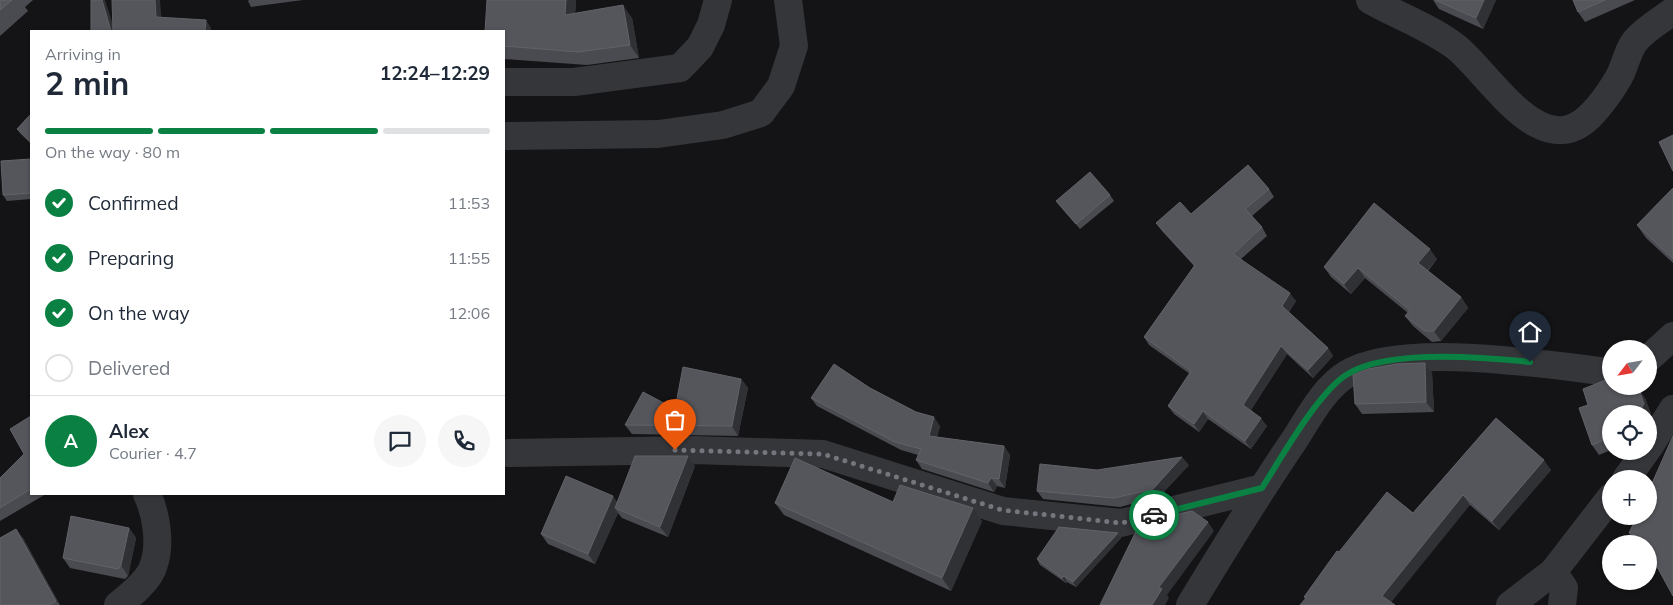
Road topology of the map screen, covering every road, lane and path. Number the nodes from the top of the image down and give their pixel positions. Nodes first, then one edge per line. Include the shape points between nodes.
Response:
1 (718, 0) edge
2 (788, 0) edge
3 (1370, 0) edge
4 (1673, 11) edge
5 (505, 82) edge
6 (505, 136) edge
7 (1673, 336) edge
8 (1658, 350) edge
9 (1602, 371) edge
10 (1673, 409) edge
11 (1657, 434) edge
12 (508, 452) dead end
13 (1262, 488) junction
14 (148, 495) edge
15 (1602, 516) edge
16 (1566, 593) edge
17 (118, 605) edge
18 (1190, 605) edge
19 (1510, 605) edge

1 - 5 street via 700,47 680,68 574,82
2 - 6 street via 794,46 781,86 761,113 723,125 658,134
3 - 4 street via 1433,31 1457,48 1529,121 1547,130 1569,129 1589,116 1620,75 1636,39
7 - 8 street
9 - 13 street via 1510,360 1426,358 1387,360 1365,366 1346,375 1326,393
10 - 11 street
12 - 13 street via 694,450 823,454 1002,510 1121,523
13 - 18 street
14 - 17 street via 154,508 154,564 142,584
15 - 16 street
16 - 19 street

